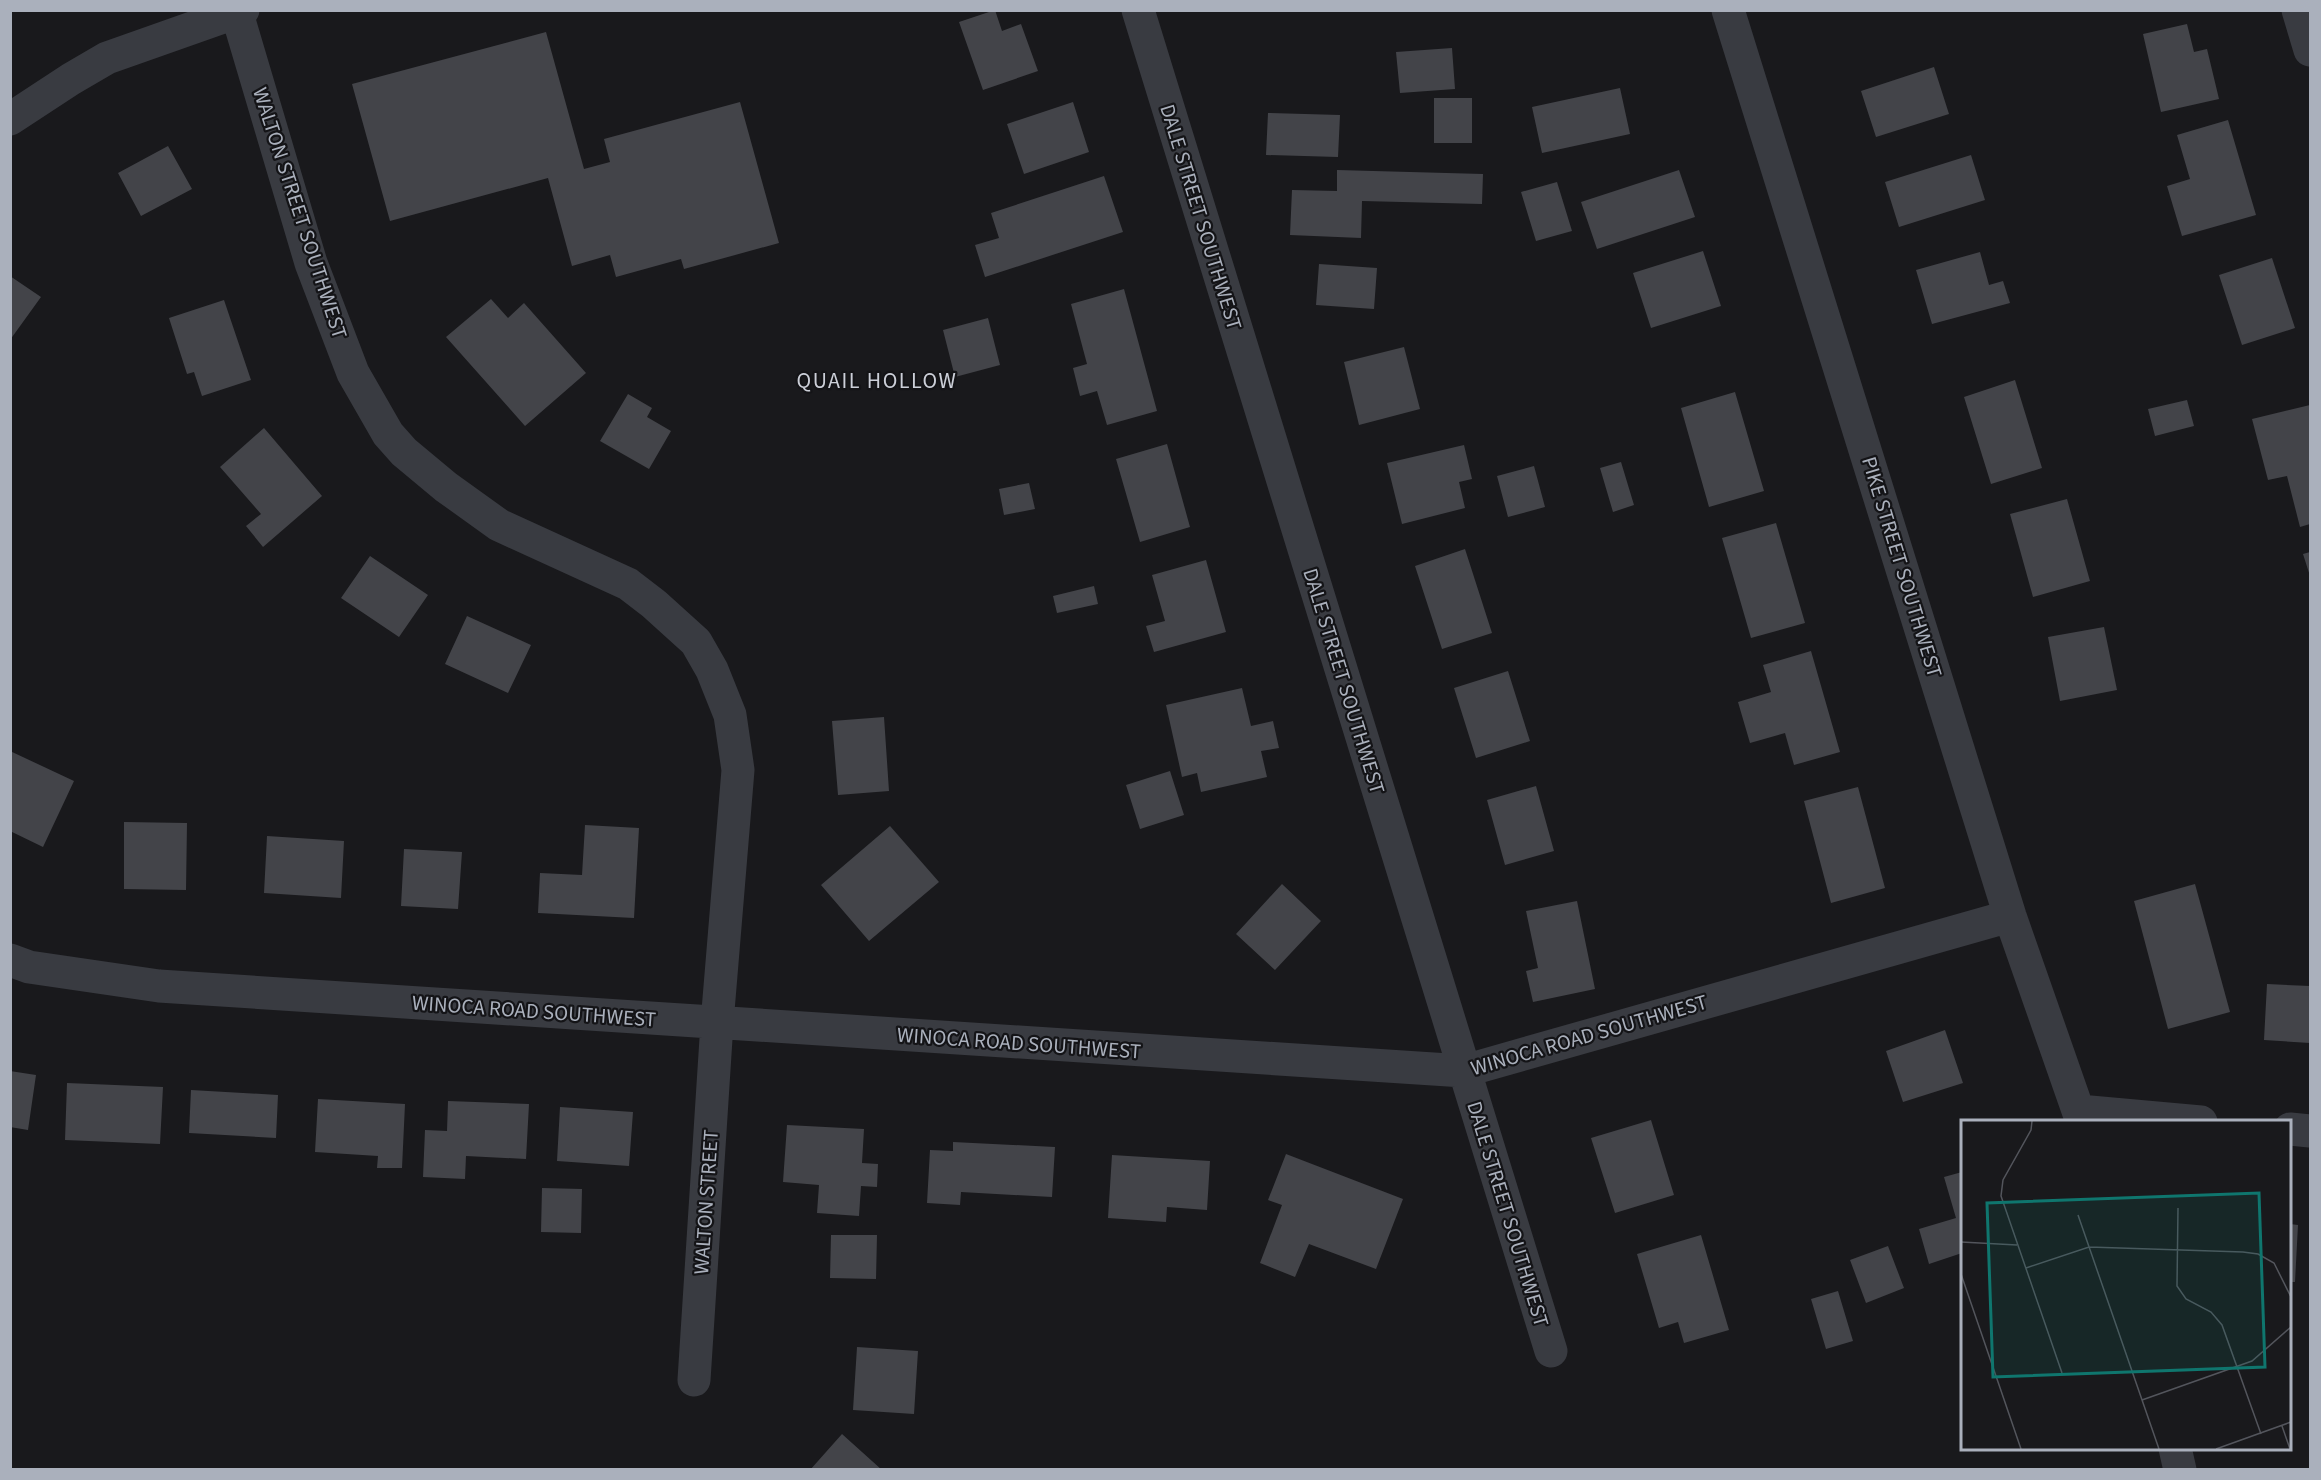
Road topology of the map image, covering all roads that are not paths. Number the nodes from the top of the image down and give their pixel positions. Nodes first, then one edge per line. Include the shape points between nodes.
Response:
1 (1138, 10) edge
2 (1728, 10) edge
3 (2298, 10) edge
4 (239, 11) edge
5 (2310, 51) edge
6 (10, 119) edge
7 (2010, 916) junction
8 (10, 960) edge
9 (717, 1023) junction
10 (1464, 1071) junction
11 (2081, 1116) edge
12 (2161, 1120) edge
13 (2291, 1129) edge
14 (2310, 1131) edge
15 (1551, 1351) dead end
16 (694, 1380) dead end
17 (2175, 1450) edge
18 (2180, 1470) edge

1 - 10 street, DALE STREET SOUTHWEST
2 - 7 street, PIKE STREET SOUTHWEST
3 - 5 street
4 - 6 street via 107,58
4 - 9 street, WALTON STREET SOUTHWEST via 311,263 353,373 388,434 446,487 499,525 628,585 696,642 712,670 730,715 738,770
7 - 10 street, WINOCA ROAD SOUTHWEST
7 - 11 street, PIKE STREET SOUTHWEST
8 - 9 street, WINOCA ROAD SOUTHWEST via 29,967 159,986
9 - 10 street, WINOCA ROAD SOUTHWEST
9 - 16 street, WALTON STREET
10 - 15 street, DALE STREET SOUTHWEST
11 - 12 street
13 - 14 street
17 - 18 street

